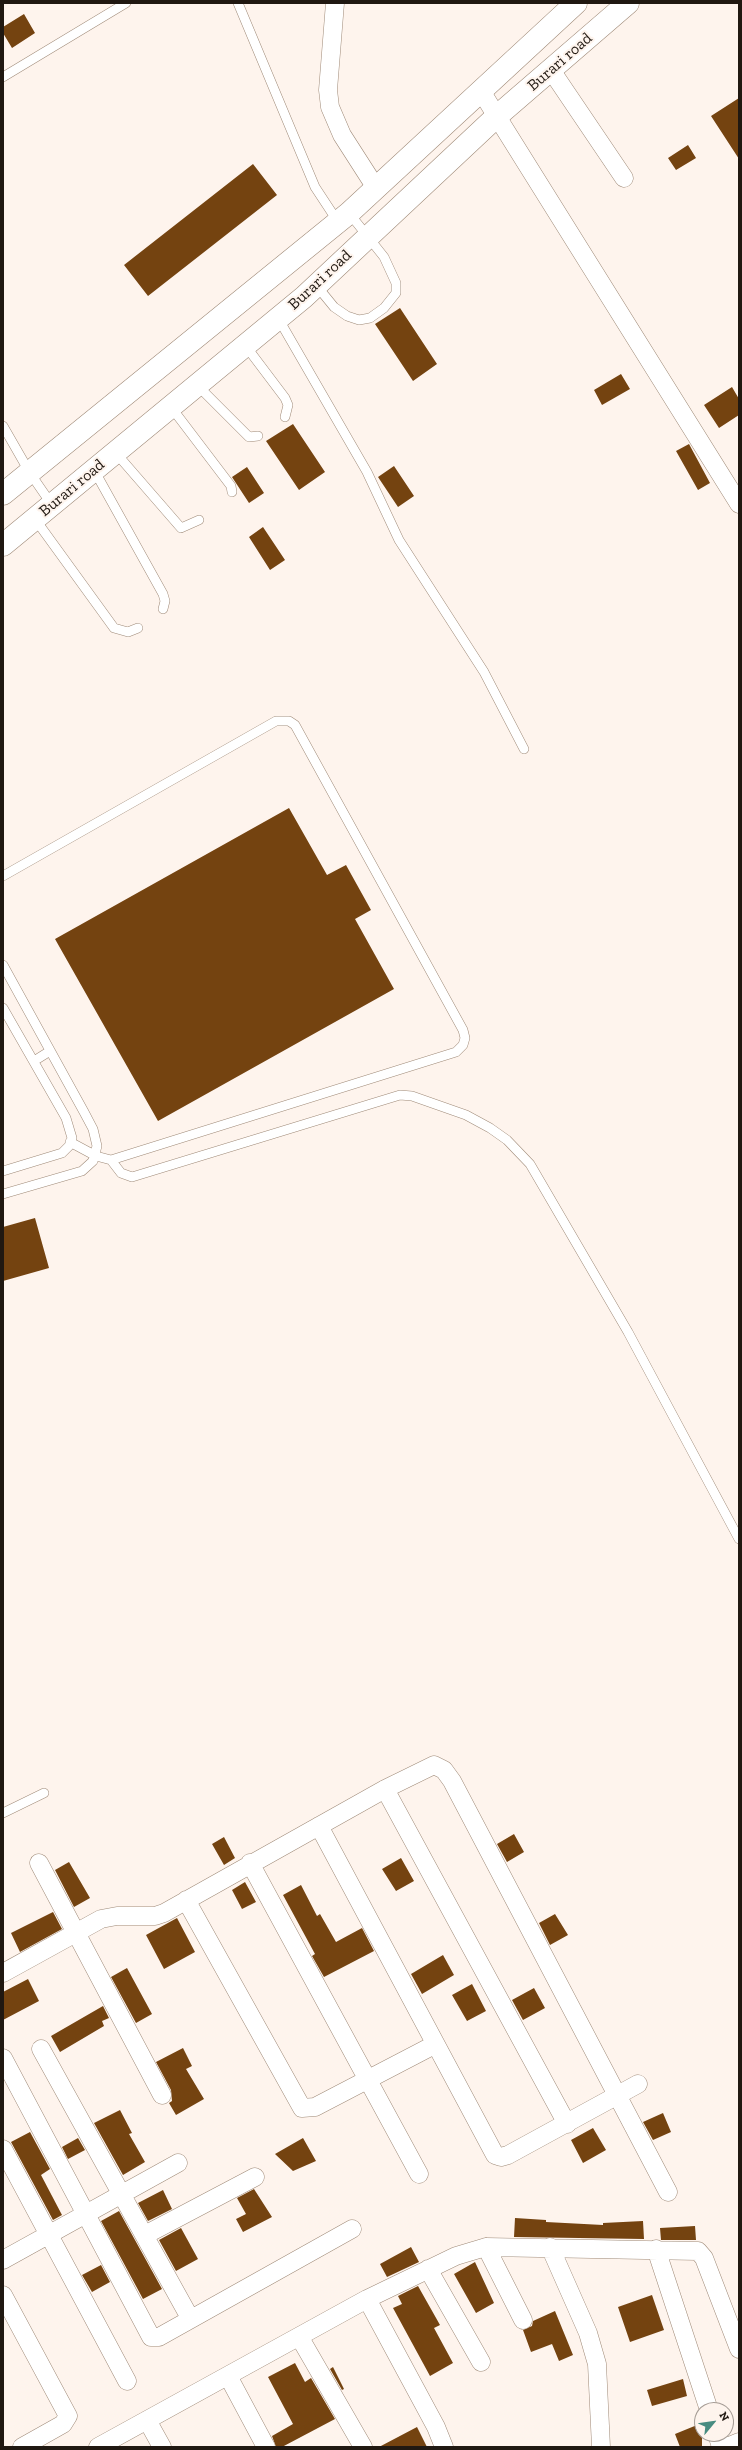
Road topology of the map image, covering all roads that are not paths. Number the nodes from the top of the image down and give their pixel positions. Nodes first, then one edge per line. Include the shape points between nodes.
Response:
1 (126, 3) edge
2 (238, 3) edge
3 (335, 3) edge
4 (576, 3) edge
5 (628, 3) edge
6 (551, 70) junction
7 (3, 77) edge
8 (480, 92) junction
9 (496, 117) junction
10 (624, 178) dead end
11 (376, 188) junction
12 (343, 218) junction
13 (368, 235) junction
14 (316, 285) junction
15 (278, 318) junction
16 (245, 345) junction
17 (198, 385) junction
18 (171, 407) junction
19 (285, 417) dead end
20 (3, 426) edge
21 (258, 436) dead end
22 (116, 452) junction
23 (94, 470) junction
24 (30, 473) junction
25 (733, 482) edge
26 (232, 492) dead end
27 (3, 494) edge
28 (739, 504) edge
29 (52, 505) junction
30 (35, 519) junction
31 (199, 520) dead end
32 (3, 545) edge
33 (163, 609) dead end
34 (138, 628) dead end
35 (524, 749) dead end
36 (3, 876) edge
37 (3, 965) edge
38 (3, 1008) edge
39 (50, 1051) junction
40 (34, 1061) junction
41 (70, 1142) junction
42 (96, 1156) junction
43 (111, 1160) junction
44 (3, 1171) edge
45 (3, 1194) edge
46 (739, 1539) edge
47 (385, 1789) junction
48 (44, 1793) dead end
49 (3, 1813) edge
50 (319, 1826) junction
51 (39, 1863) dead end
52 (250, 1863) junction
53 (186, 1900) junction
54 (75, 1933) junction
55 (3, 1973) edge
56 (434, 2045) junction
57 (41, 2049) dead end
58 (3, 2058) edge
59 (366, 2080) junction
60 (638, 2084) dead end
61 (162, 2095) dead end
62 (619, 2096) junction
63 (567, 2124) junction
64 (3, 2149) edge
65 (178, 2163) dead end
66 (419, 2174) dead end
67 (256, 2177) dead end
68 (668, 2192) dead end
69 (123, 2193) junction
70 (85, 2214) junction
71 (352, 2229) dead end
72 (49, 2234) junction
73 (145, 2235) junction
74 (486, 2247) junction
75 (550, 2247) junction
76 (656, 2249) junction
77 (3, 2260) edge
78 (428, 2270) junction
79 (3, 2295) edge
80 (367, 2299) junction
81 (190, 2318) junction
82 (523, 2320) dead end
83 (300, 2338) junction
84 (739, 2349) edge
85 (481, 2362) dead end
86 (228, 2376) junction
87 (127, 2381) dead end
88 (706, 2402) edge
89 (147, 2420) junction
90 (739, 2442) edge
91 (22, 2447) edge
92 (98, 2447) edge
93 (162, 2447) edge
94 (266, 2447) edge
95 (362, 2447) edge
96 (444, 2447) edge
97 (601, 2447) edge
98 (727, 2447) edge

1 - 7 lane
2 - 12 lane via 315,188
3 - 11 street via 328,90 330,107 342,135
4 - 8 main road, Burari road
5 - 6 main road, Burari road
6 - 9 main road, Burari road
6 - 10 street
8 - 9 street
8 - 11 main road, Burari road
9 - 13 main road, Burari road
9 - 25 street
11 - 12 main road, Burari road
12 - 13 lane
12 - 24 main road, Burari road
13 - 14 main road, Burari road
13 - 14 lane via 388,263 396,283 396,293 384,308 370,318 359,320 347,316 334,307
14 - 15 main road, Burari road
15 - 16 main road, Burari road
15 - 35 lane via 367,472 399,540 484,672
16 - 17 main road, Burari road
16 - 19 lane via 285,398 288,405
17 - 18 main road, Burari road
17 - 21 lane via 249,437
18 - 22 main road, Burari road
18 - 26 lane via 231,486
20 - 24 lane
22 - 23 main road, Burari road
22 - 31 lane via 181,528
23 - 29 main road, Burari road
23 - 33 lane via 163,594
24 - 27 main road, Burari road
24 - 29 lane
25 - 28 street
29 - 30 main road, Burari road
30 - 32 main road, Burari road
30 - 34 lane via 114,628 128,632
36 - 43 lane via 276,721 289,720 295,725 463,1030 463,1046 456,1052
37 - 39 lane
38 - 40 lane
39 - 40 lane
39 - 42 lane via 93,1129 97,1146
40 - 41 lane via 71,1129
41 - 42 lane
41 - 44 lane via 62,1153
42 - 43 lane
42 - 45 lane via 82,1171
43 - 46 lane via 121,1174 132,1177 400,1095 412,1096 466,1115 490,1128 507,1140 530,1164 628,1332
47 - 50 street
47 - 62 street via 434,1766 444,1770
47 - 63 street
48 - 49 lane
50 - 52 street
50 - 56 street
51 - 54 street
52 - 53 street
52 - 59 street
53 - 54 street via 155,1916 117,1916 101,1919
53 - 59 street via 298,2104 308,2109 315,2108
54 - 55 street
54 - 61 street
56 - 59 street
56 - 63 street via 495,2155 508,2156
57 - 69 street
58 - 70 street
59 - 66 street
60 - 62 street
62 - 63 street
62 - 68 street
64 - 72 street
65 - 69 street
67 - 73 street
69 - 70 street
69 - 73 street
70 - 72 street
70 - 81 street via 151,2337 159,2337
71 - 81 street
72 - 77 street
72 - 87 street
73 - 81 street
74 - 75 street
74 - 78 street via 470,2251
74 - 82 street
75 - 76 street
75 - 97 street via 588,2333 597,2364
76 - 84 street via 695,2250 701,2254
76 - 88 street
78 - 80 street
78 - 85 street
79 - 91 street via 68,2416 63,2424
80 - 83 street
80 - 96 street via 436,2427
83 - 86 street
83 - 95 street
86 - 89 street
86 - 94 street
89 - 92 street
89 - 93 street
90 - 98 street

